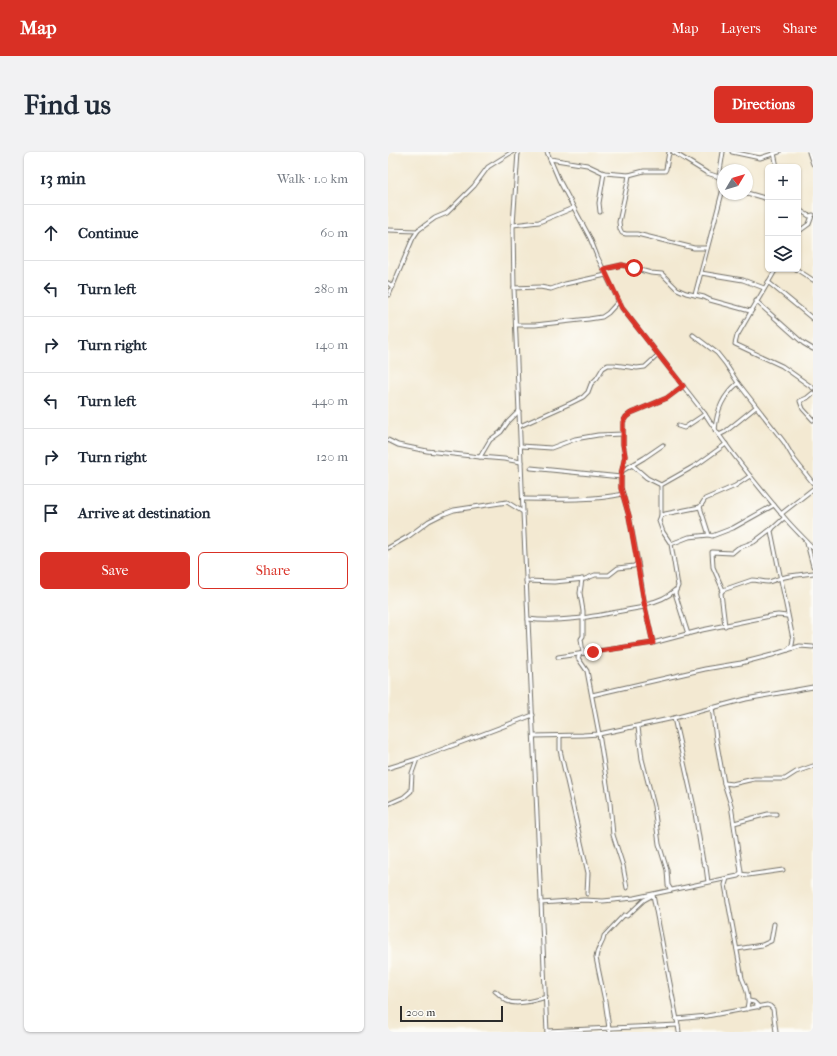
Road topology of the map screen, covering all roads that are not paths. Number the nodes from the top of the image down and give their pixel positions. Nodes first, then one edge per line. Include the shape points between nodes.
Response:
1 (512, 152) edge
2 (518, 152) edge
3 (547, 152) edge
4 (670, 152) edge
5 (673, 152) edge
6 (723, 152) edge
7 (732, 152) edge
8 (779, 152) edge
9 (809, 152) edge
10 (774, 153) junction
11 (550, 159) junction
12 (721, 164) edge
13 (776, 164) edge
14 (813, 164) edge
15 (604, 173) junction
16 (629, 175) junction
17 (717, 176) edge
18 (753, 195) edge
19 (765, 198) edge
20 (720, 200) edge
21 (573, 208) junction
22 (801, 211) edge
23 (600, 212) dead end
24 (812, 216) edge
25 (513, 225) junction
26 (419, 229) junction
27 (388, 230) edge
28 (801, 230) edge
29 (707, 248) junction
30 (604, 269) junction
31 (774, 272) edge
32 (801, 272) edge
33 (701, 273) junction
34 (606, 275) junction
35 (813, 280) edge
36 (768, 282) junction
37 (388, 283) edge
38 (393, 287) junction
39 (514, 288) junction
40 (764, 288) junction
41 (389, 294) edge
42 (695, 296) junction
43 (619, 301) junction
44 (756, 301) junction
45 (752, 310) junction
46 (813, 319) edge
47 (516, 325) junction
48 (693, 335) dead end
49 (813, 349) edge
50 (658, 355) junction
51 (738, 383) junction
52 (683, 386) junction
53 (813, 388) edge
54 (813, 393) edge
55 (756, 407) junction
56 (519, 411) junction
57 (705, 414) junction
58 (813, 420) edge
59 (520, 426) junction
60 (678, 426) dead end
61 (715, 430) junction
62 (623, 434) junction
63 (719, 434) junction
64 (388, 440) edge
65 (726, 444) junction
66 (663, 445) dead end
67 (521, 446) junction
68 (480, 457) junction
69 (521, 462) junction
70 (632, 465) junction
71 (531, 468) dead end
72 (622, 471) junction
73 (750, 476) junction
74 (621, 477) junction
75 (813, 483) edge
76 (661, 485) junction
77 (813, 489) edge
78 (623, 494) junction
79 (523, 499) junction
80 (774, 505) junction
81 (700, 507) junction
82 (523, 512) junction
83 (781, 514) junction
84 (661, 516) junction
85 (784, 518) junction
86 (773, 528) junction
87 (709, 535) junction
88 (807, 541) junction
89 (670, 544) junction
90 (388, 548) edge
91 (813, 548) edge
92 (638, 563) junction
93 (813, 566) edge
94 (813, 573) edge
95 (781, 578) junction
96 (582, 579) junction
97 (526, 581) junction
98 (676, 589) junction
99 (723, 590) junction
100 (645, 605) junction
101 (787, 616) junction
102 (582, 617) junction
103 (528, 619) junction
104 (725, 626) junction
105 (688, 634) junction
106 (793, 639) junction
107 (653, 643) junction
108 (800, 646) junction
109 (813, 648) edge
110 (788, 650) junction
111 (581, 654) junction
112 (558, 657) dead end
113 (813, 687) edge
114 (592, 695) junction
115 (712, 707) junction
116 (533, 715) junction
117 (674, 718) junction
118 (638, 727) junction
119 (599, 734) junction
120 (534, 736) junction
121 (560, 736) junction
122 (417, 758) junction
123 (813, 766) edge
124 (388, 768) edge
125 (724, 783) junction
126 (388, 804) edge
127 (776, 814) dead end
128 (734, 823) junction
129 (783, 870) dead end
130 (740, 874) junction
131 (727, 878) junction
132 (708, 882) junction
133 (627, 888) dead end
134 (671, 890) junction
135 (587, 894) dead end
136 (653, 894) junction
137 (541, 903) junction
138 (774, 924) dead end
139 (737, 949) junction
140 (495, 991) dead end
141 (546, 998) junction
142 (749, 1001) junction
143 (759, 1007) junction
144 (747, 1009) junction
145 (676, 1019) junction
146 (678, 1025) junction
147 (610, 1030) edge
148 (547, 1032) edge
149 (679, 1032) edge
150 (776, 1032) edge

1 - 26 street via 488,167 474,186 447,213
2 - 25 street
3 - 11 street
4 - 16 street via 665,171 644,171
5 - 17 street
6 - 12 street
7 - 10 street via 760,158
8 - 10 street
9 - 14 street
10 - 13 street
11 - 15 street via 587,165
11 - 21 street
15 - 16 street
15 - 23 street
16 - 29 street via 619,222 622,233 637,234 694,248
18 - 19 street
20 - 29 street
21 - 25 street via 539,222
21 - 30 street
22 - 24 street
24 - 28 street via 809,224
25 - 39 street
26 - 27 street
26 - 38 street
29 - 33 street
30 - 34 street
30 - 42 street via 622,265 662,274 677,289
31 - 36 street
32 - 35 street
33 - 40 street via 743,280
33 - 42 street
34 - 39 street via 551,289
34 - 43 street
36 - 40 street
36 - 46 street
37 - 38 street
38 - 41 street
39 - 47 street
40 - 44 street
42 - 45 street
43 - 47 street via 602,317
43 - 50 street
44 - 45 street
44 - 49 street
45 - 53 street via 735,344 782,366
47 - 56 street
48 - 51 street via 716,353
50 - 52 street
50 - 59 street via 645,367 608,365 603,368 583,397
51 - 55 street
51 - 61 street via 725,396 716,416
52 - 57 street
52 - 62 street via 667,398 626,417 623,422
54 - 58 street via 800,401 803,409
55 - 63 street
55 - 75 street
56 - 59 street
56 - 68 street via 502,432 490,440
57 - 60 street via 684,428
57 - 61 street
59 - 67 street
61 - 63 street
62 - 67 street via 598,435 551,448
62 - 72 street via 625,456
63 - 65 street
64 - 68 street via 398,445 427,451
65 - 73 street
65 - 76 street
66 - 70 street
67 - 69 street
68 - 69 street
69 - 79 street
70 - 72 street
70 - 76 street via 647,478
71 - 74 street
72 - 74 street
73 - 80 street
73 - 81 street via 735,486 705,499
74 - 78 street
76 - 84 street
77 - 83 street
78 - 79 street via 594,498
78 - 92 street
79 - 82 street
80 - 83 street
80 - 87 street via 733,528 717,535
81 - 84 street
81 - 87 street
82 - 90 street via 507,502 454,510 428,521
82 - 97 street
83 - 85 street
84 - 89 street via 659,521
85 - 86 street
85 - 88 street
86 - 95 street via 771,531
86 - 99 street via 754,542 732,553 712,552 713,567
87 - 89 street via 690,537
88 - 91 street
88 - 93 street
89 - 98 street via 678,581
92 - 96 street via 618,568 609,575 595,575
92 - 100 street
94 - 95 street
95 - 99 street via 768,582 752,580
95 - 101 street
96 - 97 street
96 - 102 street
97 - 103 street
98 - 100 street via 672,594
98 - 105 street via 678,605
99 - 104 street via 721,593
100 - 102 street
100 - 107 street
101 - 104 street via 770,616
101 - 106 street
102 - 103 street
102 - 111 street
103 - 116 street
104 - 105 street
105 - 107 street
106 - 108 street
106 - 110 street
107 - 111 street
108 - 109 street
108 - 110 street
110 - 114 street via 741,663
111 - 112 street
111 - 114 street via 578,658 587,671
113 - 115 street
114 - 119 street
115 - 117 street
115 - 125 street
116 - 120 street
116 - 122 street
117 - 118 street
117 - 132 street
118 - 119 street
118 - 134 street via 642,759 654,806 658,844
119 - 121 street
119 - 133 street via 613,835
120 - 121 street
120 - 137 street
121 - 135 street via 560,750 588,873
122 - 124 street
122 - 126 street via 412,773 411,791
123 - 125 street via 785,779 754,779 732,784
125 - 128 street
127 - 128 street
128 - 130 street
129 - 130 street
130 - 131 street
131 - 132 street
131 - 139 street via 725,885
132 - 134 street
134 - 136 street
136 - 137 street via 603,902 584,900
136 - 145 street
136 - 147 street via 627,916 620,918 604,936 596,951
137 - 141 street
138 - 139 street via 771,941
139 - 142 street
140 - 141 street via 512,1002 530,1002
141 - 148 street
142 - 143 street
142 - 144 street
143 - 144 street
143 - 150 street via 770,1006 773,1009
144 - 145 street
145 - 146 street
146 - 147 street
146 - 149 street
147 - 148 street

